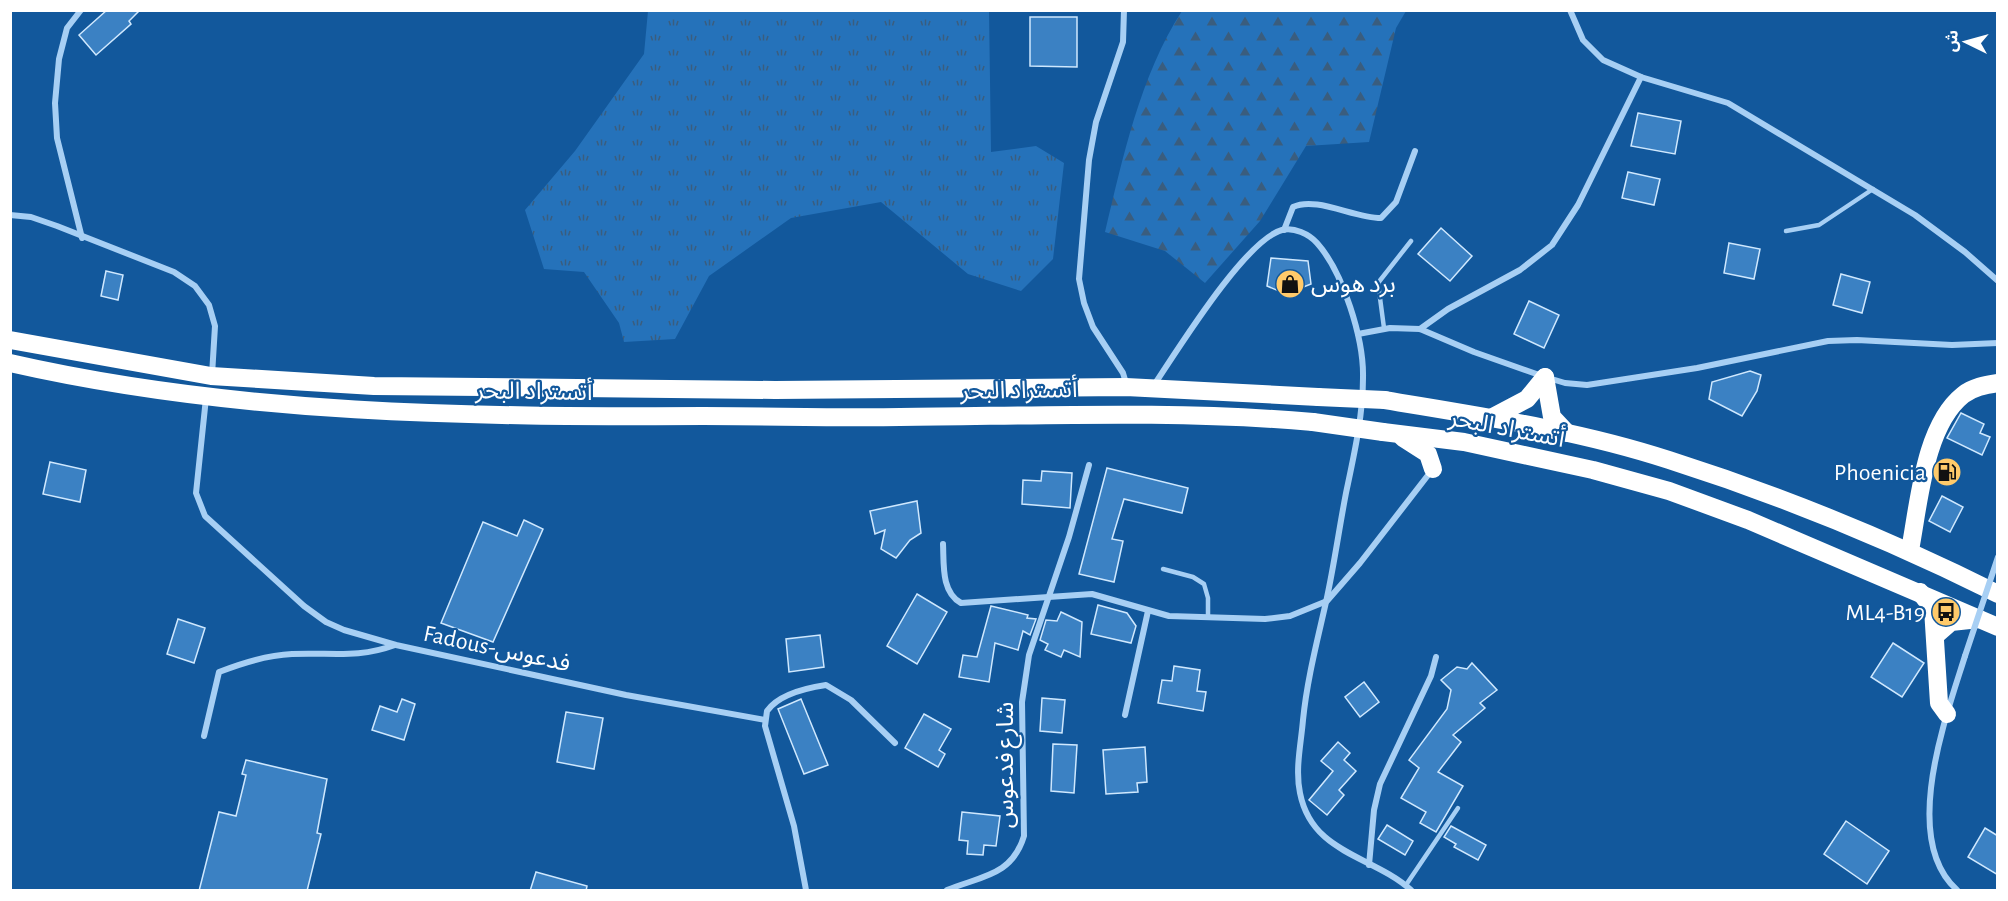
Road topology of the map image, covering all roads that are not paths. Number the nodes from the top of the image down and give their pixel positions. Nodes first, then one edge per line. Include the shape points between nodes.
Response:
1 (81, 10) edge
2 (1124, 10) edge
3 (1570, 10) edge
4 (1641, 77) junction
5 (1415, 151) dead end
6 (1873, 189) junction
7 (10, 215) edge
8 (1284, 230) junction
9 (1786, 231) dead end
10 (82, 238) junction
11 (1410, 241) dead end
12 (1998, 281) edge
13 (1384, 328) junction
14 (1420, 329) junction
15 (1358, 334) junction
16 (10, 340) edge
17 (1998, 342) edge
18 (10, 363) edge
19 (211, 376) junction
20 (1545, 377) junction
21 (1998, 383) edge
22 (1126, 387) junction
23 (1151, 388) junction
24 (206, 398) junction
25 (1491, 418) junction
26 (1389, 432) junction
27 (1567, 433) junction
28 (1464, 442) junction
29 (1089, 465) dead end
30 (1432, 469) junction
31 (943, 544) dead end
32 (1910, 550) junction
33 (1998, 557) edge
34 (1164, 569) dead end
35 (1919, 591) junction
36 (1998, 594) edge
37 (1049, 598) junction
38 (1327, 601) junction
39 (1148, 610) junction
40 (1208, 617) junction
41 (1989, 623) edge
42 (1935, 636) junction
43 (396, 645) junction
44 (1436, 657) dead end
45 (1947, 714) junction
46 (1125, 715) dead end
47 (765, 720) junction
48 (204, 736) dead end
49 (895, 742) dead end
50 (1458, 808) dead end
51 (1370, 865) junction
52 (1408, 888) edge
53 (806, 891) edge
54 (947, 891) edge
55 (1957, 891) edge

1 - 10 street via 67,28 55,102 57,138
2 - 22 street via 1123,42 1096,122 1089,160 1079,279 1094,327 1123,373
3 - 4 street via 1583,40 1603,60
4 - 6 street via 1728,103
4 - 14 street via 1578,205 1552,245 1520,270
5 - 8 street via 1396,202 1381,218 1300,203 1293,207
6 - 9 lane via 1819,225
6 - 12 street via 1915,215
7 - 10 street via 31,218
8 - 15 street via 1299,231 1325,252
8 - 23 street via 1271,235 1247,257
10 - 19 street via 174,272 195,286 209,305 215,326
11 - 13 lane via 1378,283
13 - 14 street
13 - 15 street
14 - 20 street
15 - 38 street via 1364,378 1356,447
16 - 19 highway, أتستراد البحر
17 - 20 street via 1952,345 1828,341 1614,381 1576,384
18 - 24 highway, أتستراد البحر
19 - 22 highway, أتستراد البحر via 374,386
20 - 25 highway via 1527,399
20 - 27 highway via 1552,417
21 - 32 highway via 1963,394 1940,423 1930,452
22 - 23 highway, أتستراد البحر
23 - 25 highway, أتستراد البحر, bridge via 1385,400
24 - 26 highway, أتستراد البحر, bridge via 376,411 555,417 901,417 1102,412 1250,417
24 - 43 street, Fadous-فدعوس via 195,493 205,516 326,622
25 - 27 highway, أتستراد البحر
26 - 28 highway, أتستراد البحر
26 - 30 highway via 1422,448
27 - 32 highway, أتستراد البحر via 1669,460
28 - 30 highway
28 - 35 highway, أتستراد البحر via 1669,491
29 - 37 street, شارع فدعوس
30 - 38 street
31 - 37 street via 947,589 961,603
32 - 36 highway, أتستراد البحر
33 - 45 street, bridge
34 - 40 lane via 1204,584
35 - 41 highway, أتستراد البحر
35 - 42 highway via 1933,609
37 - 39 street via 1092,594
37 - 54 street, شارع فدعوس via 1035,633 1025,679 1024,836 1019,853 1003,868
38 - 40 street via 1290,616
38 - 51 street via 1307,677 1299,791 1304,810 1325,839
39 - 40 street via 1169,616
39 - 46 street
41 - 42 highway via 1951,622
42 - 45 highway via 1939,703
43 - 47 street, Fadous-فدعوس via 626,695
43 - 48 street via 364,654 271,657 219,672
44 - 51 street via 1431,676 1380,784
45 - 55 street via 1929,798 1930,825 1941,868
47 - 49 street via 767,711 777,702 805,689 826,685 851,700
47 - 53 street via 794,826
50 - 52 lane
51 - 52 street via 1399,879

